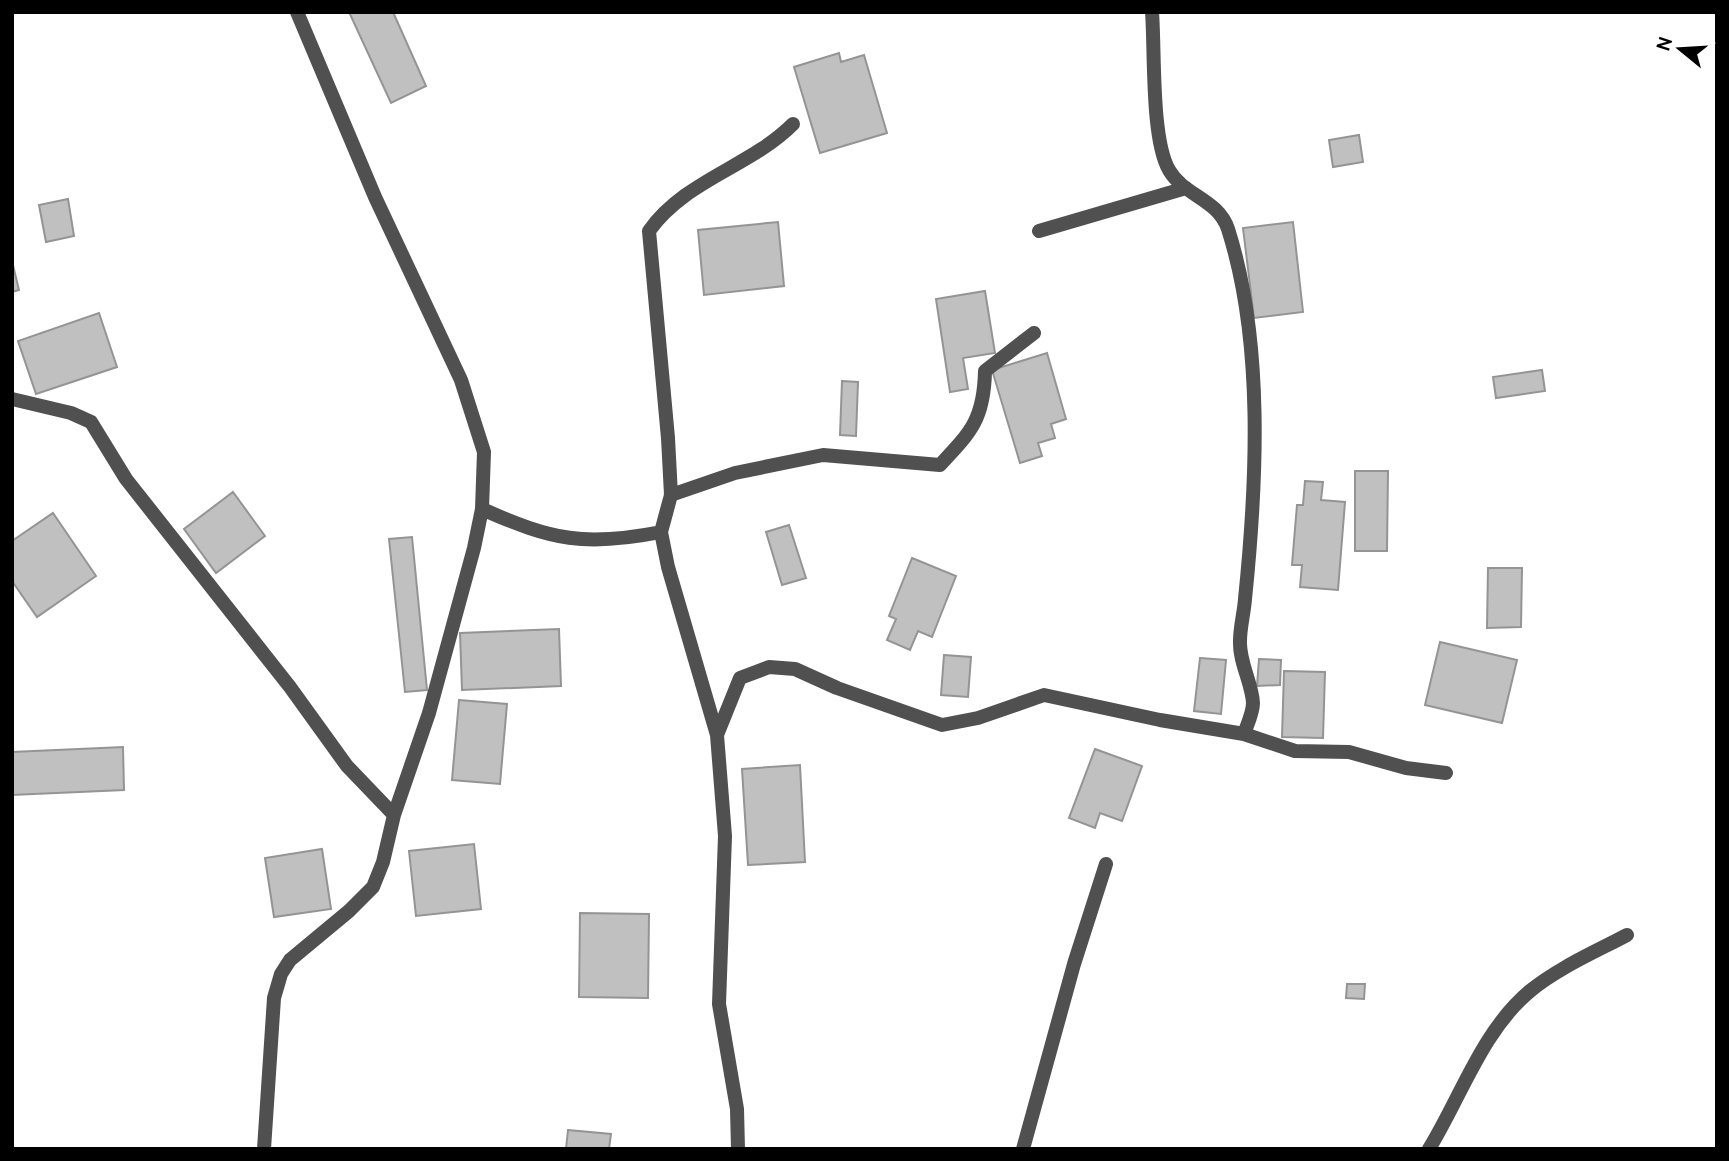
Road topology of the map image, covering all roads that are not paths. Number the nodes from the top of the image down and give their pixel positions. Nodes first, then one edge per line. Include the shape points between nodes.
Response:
1 (297, 12) edge
2 (1152, 12) edge
3 (793, 124) dead end
4 (1186, 188) junction
5 (1039, 231) dead end
6 (1034, 333) dead end
7 (12, 399) edge
8 (671, 495) junction
9 (482, 509) junction
10 (661, 532) junction
11 (1244, 734) junction
12 (717, 735) junction
13 (1446, 773) dead end
14 (394, 815) junction
15 (1106, 864) dead end
16 (1627, 934) dead end
17 (264, 1149) edge
18 (738, 1149) edge
19 (1023, 1149) edge
20 (1429, 1149) edge

1 - 9 street via 474,414 484,452
2 - 4 street via 1162,149 1170,172
3 - 8 street via 772,145 693,188 664,210 649,231
4 - 5 street
4 - 11 street via 1214,205 1227,226 1243,295 1254,454 1239,644 1253,705
6 - 8 street via 985,371 974,429 940,465 823,455 735,473
7 - 14 street via 71,412 91,422 127,479 346,766
8 - 10 street
9 - 10 street via 575,541 610,541
9 - 14 street via 429,713
10 - 12 street
11 - 12 street via 1044,695 992,714 942,725 794,669 769,667 740,678
11 - 13 street via 1295,751 1349,752 1406,768
12 - 18 street via 725,836 719,1004 737,1109
14 - 17 street via 373,887 290,960 281,974 274,998
15 - 19 street
16 - 20 street via 1530,992 1496,1030

